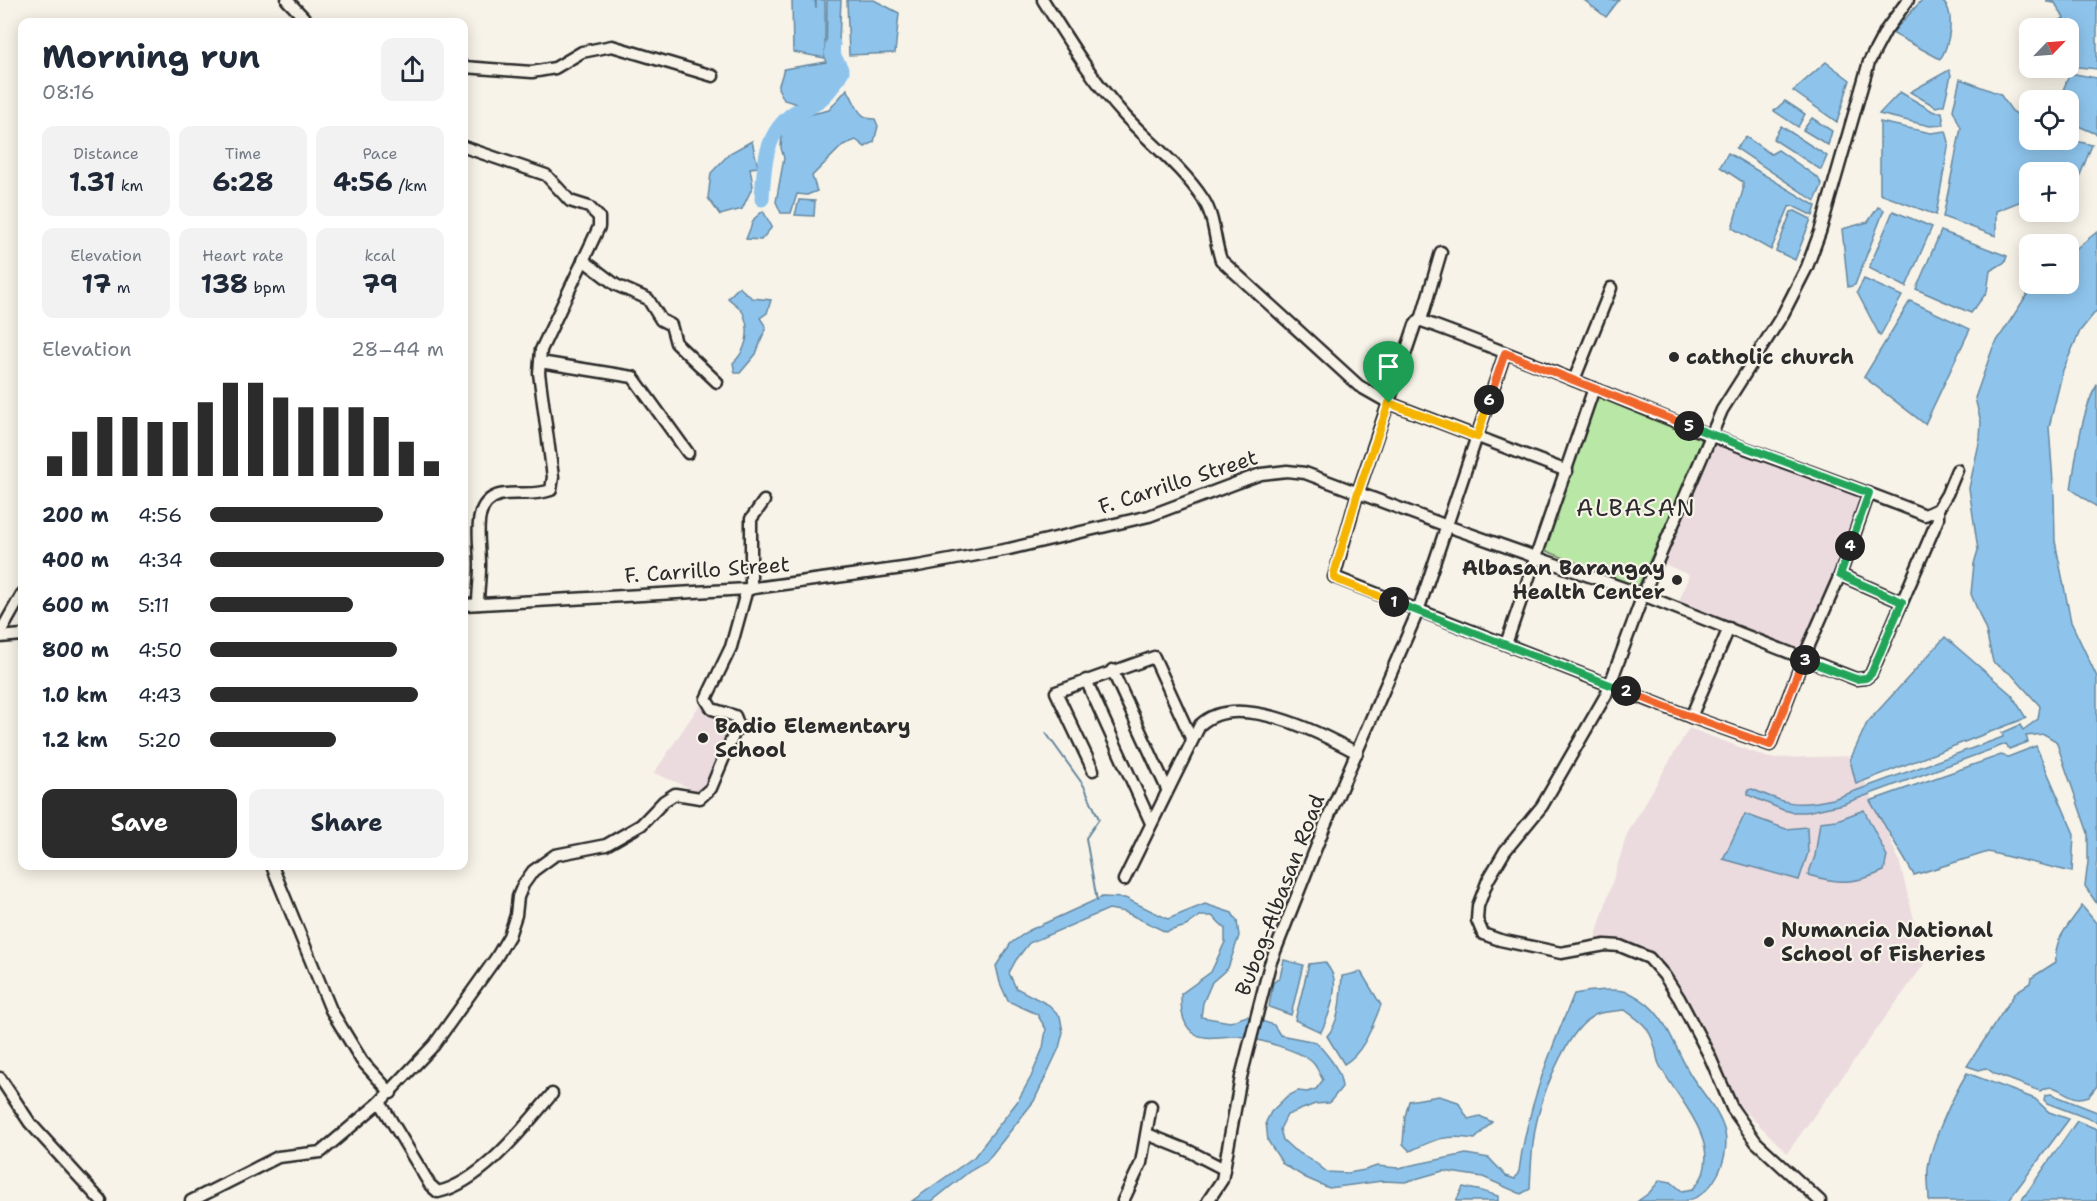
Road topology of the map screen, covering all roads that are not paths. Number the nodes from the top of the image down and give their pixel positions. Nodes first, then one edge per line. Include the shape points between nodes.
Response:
1 (288, 0) edge
2 (1043, 0) edge
3 (1908, 0) edge
4 (304, 18) edge
5 (468, 67) edge
6 (713, 76) dead end
7 (468, 148) edge
8 (1441, 252) dead end
9 (583, 260) junction
10 (1611, 288) dead end
11 (1421, 320) junction
12 (1505, 353) junction
13 (540, 362) junction
14 (1574, 380) junction
15 (717, 382) dead end
16 (1594, 388) junction
17 (1389, 403) junction
18 (1711, 435) junction
19 (1477, 437) junction
20 (688, 453) dead end
21 (1957, 470) dead end
22 (1567, 471) junction
23 (1358, 492) junction
24 (1869, 493) junction
25 (764, 501) dead end
26 (1938, 509) junction
27 (1447, 526) junction
28 (1536, 556) junction
29 (1840, 575) junction
30 (749, 589) junction
31 (1643, 595) junction
32 (18, 601) edge
33 (1902, 602) junction
34 (478, 604) junction
35 (468, 605) edge
36 (1418, 611) junction
37 (1729, 628) junction
38 (0, 635) edge
39 (18, 635) edge
40 (1506, 644) junction
41 (1803, 659) junction
42 (1112, 670) junction
43 (1086, 680) junction
44 (1610, 684) junction
45 (1691, 717) junction
46 (1192, 740) junction
47 (1357, 753) junction
48 (1093, 770) dead end
49 (1167, 789) junction
50 (1151, 824) junction
51 (275, 870) edge
52 (1124, 880) dead end
53 (0, 1078) edge
54 (391, 1093) junction
55 (552, 1094) dead end
56 (380, 1102) junction
57 (1151, 1106) dead end
58 (1147, 1134) junction
59 (1224, 1169) junction
60 (101, 1201) edge
61 (191, 1201) edge
62 (1123, 1201) edge
63 (1208, 1201) edge
64 (1820, 1201) edge

1 - 4 street
2 - 17 street via 1076,54 1124,114 1203,199 1221,260 1347,377
3 - 18 street via 1869,62 1807,267
5 - 6 street via 532,72 555,68 582,52 612,46
7 - 9 street via 546,175 570,201 589,207 599,217 599,227
8 - 11 street
9 - 13 street via 541,350
9 - 15 street via 616,285 648,299 661,320 670,325 676,343
10 - 14 street
11 - 12 street
11 - 17 street via 1415,325
12 - 14 street
12 - 19 street, Bubog-Albasan Road
13 - 20 street via 633,377
13 - 34 street via 551,490 499,495 484,505 478,521
14 - 16 street
16 - 18 street
16 - 22 street
17 - 19 street
17 - 23 street
18 - 24 street
18 - 31 street
19 - 22 street
19 - 27 street, Bubog-Albasan Road
21 - 26 street
22 - 28 street
23 - 27 street, F. Carrillo Street
23 - 30 street, F. Carrillo Street via 1305,473 1267,473 1149,516 1009,549 907,568
23 - 36 street via 1334,577
24 - 26 street via 1925,515
24 - 29 street
25 - 30 street via 751,519
26 - 33 street via 1938,519
27 - 28 street, F. Carrillo Street
27 - 36 street, Bubog-Albasan Road
28 - 31 street, F. Carrillo Street
28 - 40 street
29 - 33 street
29 - 41 street
30 - 34 street, F. Carrillo Street
30 - 54 street via 731,647 706,699 712,709 735,716 738,724 711,788 700,798 675,794 641,825 606,845 555,855 532,871 518,897 509,936 496,958 434,1045
31 - 37 street, F. Carrillo Street
31 - 44 street
32 - 38 street
33 - 41 street, F. Carrillo Street via 1866,678 1856,679
34 - 35 street, F. Carrillo Street
36 - 40 street
36 - 47 street, Bubog-Albasan Road
37 - 41 street, F. Carrillo Street
37 - 45 street
38 - 39 street
40 - 44 street
41 - 45 street via 1770,745
42 - 43 street
42 - 46 street via 1154,657
42 - 49 street
43 - 48 street via 1056,692
43 - 50 street
44 - 45 street
44 - 64 street via 1542,806 1505,851 1488,880 1478,906 1479,928 1484,934 1536,948 1561,952 1620,946 1649,958 1678,998 1732,1108 1756,1142
46 - 47 street via 1205,720 1239,711 1303,725
46 - 49 street
47 - 59 street, Bubog-Albasan Road via 1270,964 1241,1077
49 - 50 street
50 - 52 street
51 - 54 street via 331,1010 362,1061
53 - 60 street via 30,1123
54 - 56 street
55 - 56 street via 495,1159 450,1189 438,1192
56 - 61 street via 321,1152 278,1157
57 - 58 street
58 - 59 street
58 - 62 street via 1141,1163
59 - 63 street, Bubog-Albasan Road via 1222,1180

